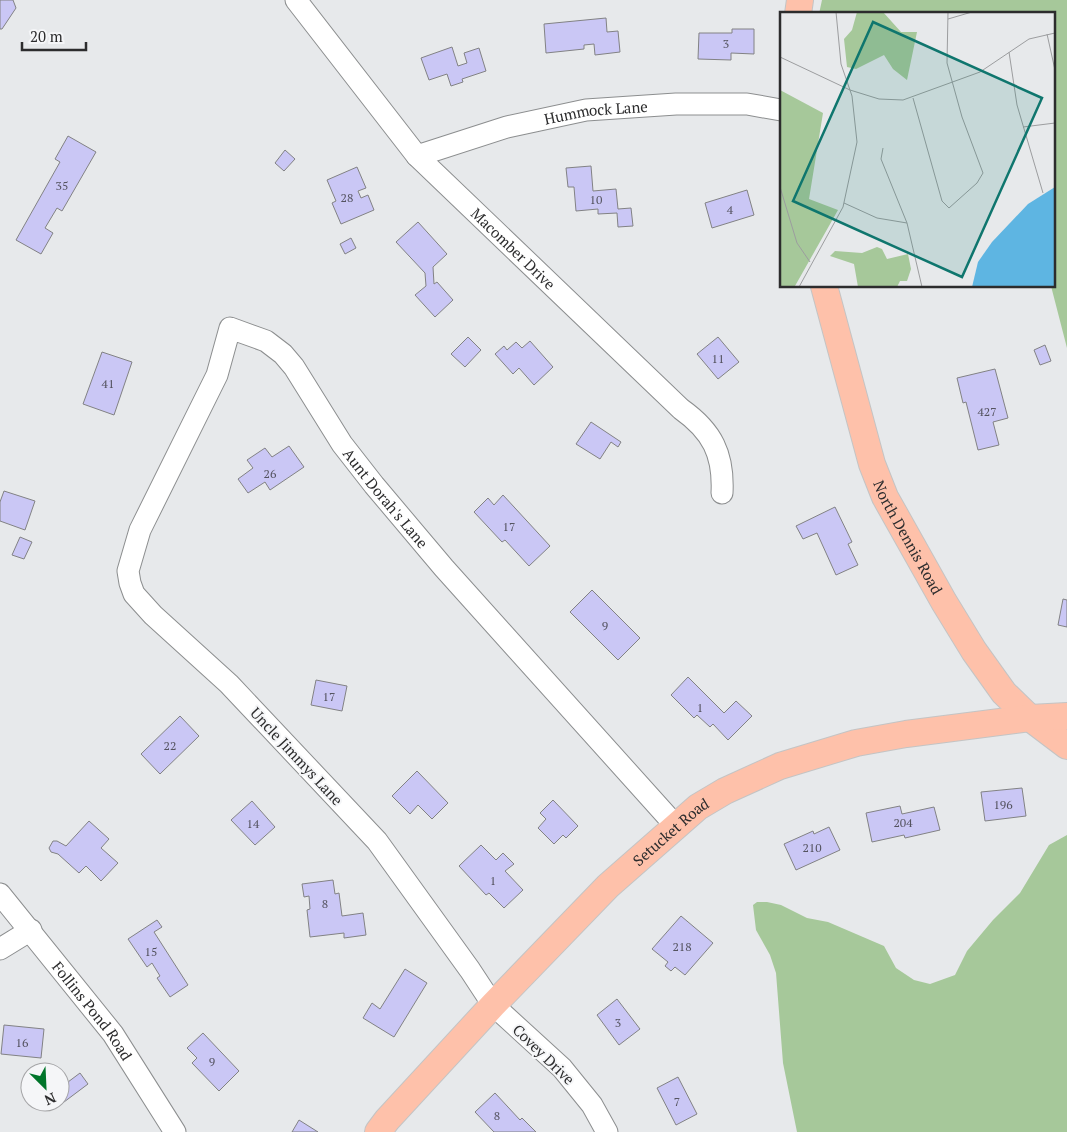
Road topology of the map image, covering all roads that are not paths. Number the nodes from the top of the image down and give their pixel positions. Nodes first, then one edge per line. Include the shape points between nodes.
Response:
1 (296, 0) edge
2 (780, 110) edge
3 (417, 156) junction
4 (825, 288) edge
5 (722, 493) dead end
6 (149, 512) joint
7 (1067, 716) edge
8 (1030, 718) junction
9 (1067, 746) edge
10 (675, 826) junction
11 (0, 894) edge
12 (31, 930) junction
13 (0, 949) edge
14 (493, 1005) junction
15 (175, 1132) edge
16 (378, 1132) edge
17 (607, 1132) edge

1 - 3 street, Macomber Drive
2 - 3 street, Hummock Lane via 747,104 676,104 586,110 507,126
3 - 5 street, Macomber Drive via 705,429 721,465
4 - 8 main road, North Dennis Road via 867,445 885,497 974,651 1004,693
6 - 10 street, Aunt Dorah's Lane via 217,375 230,328 266,341 294,367 342,444 374,486
6 - 14 street, Uncle Jimmys Lane via 128,571 134,594 229,684 377,842
7 - 8 main road, Setucket Road
8 - 9 main road, North Dennis Road
8 - 10 main road, Setucket Road via 906,734 834,749 780,766 725,791
10 - 14 main road, Setucket Road via 608,886
11 - 12 street, Follins Pond Road
12 - 13 street
12 - 15 street, Follins Pond Road via 113,1034
14 - 16 main road, Setucket Road
14 - 17 street, Covey Drive via 562,1068 592,1105

